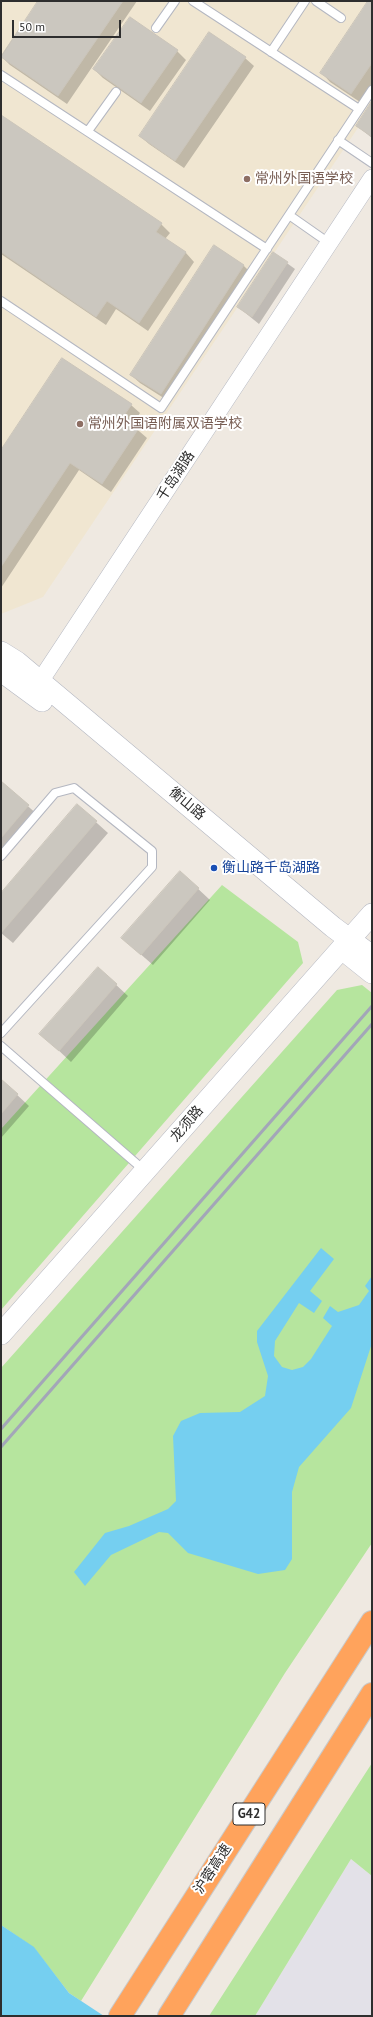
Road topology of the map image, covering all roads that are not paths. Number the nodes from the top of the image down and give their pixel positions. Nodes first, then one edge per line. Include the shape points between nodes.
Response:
1 (175, 1) edge
2 (193, 1) edge
3 (305, 1) edge
4 (316, 1) edge
5 (341, 18) dead end
6 (156, 28) dead end
7 (271, 52) junction
8 (1, 74) edge
9 (372, 90) edge
10 (116, 92) dead end
11 (359, 109) junction
12 (88, 131) junction
13 (338, 140) junction
14 (372, 163) edge
15 (372, 178) edge
16 (289, 215) junction
17 (329, 243) junction
18 (267, 249) junction
19 (2, 305) edge
20 (1, 652) edge
21 (1, 671) edge
22 (36, 687) junction
23 (1, 856) edge
24 (372, 914) edge
25 (346, 944) junction
26 (372, 956) edge
27 (372, 973) edge
28 (1, 1033) edge
29 (1, 1046) edge
30 (145, 1171) junction
31 (1, 1334) edge
32 (372, 1622) edge
33 (372, 1694) edge
34 (123, 2011) edge
35 (169, 2016) edge

1 - 6 lane
2 - 7 lane
3 - 7 lane
4 - 5 lane
7 - 11 lane
8 - 12 lane
9 - 11 lane
10 - 12 lane
11 - 13 lane
12 - 18 lane
13 - 14 lane
13 - 16 lane
15 - 17 street, 千岛湖路
16 - 17 lane
16 - 18 lane
17 - 22 street, 千岛湖路
18 - 19 lane via 161,408
20 - 22 street, 衡山路 via 17,662
21 - 22 street, 衡山路
22 - 25 street, 衡山路
23 - 28 lane via 55,793 74,788 152,851 152,867
24 - 25 street, 龙须路
25 - 26 street, 衡山路
25 - 27 street, 衡山路
25 - 30 street, 龙须路
29 - 30 lane
30 - 31 street, 龙须路
32 - 34 highway, 沪蓉高速 / G42
33 - 35 highway, G42

